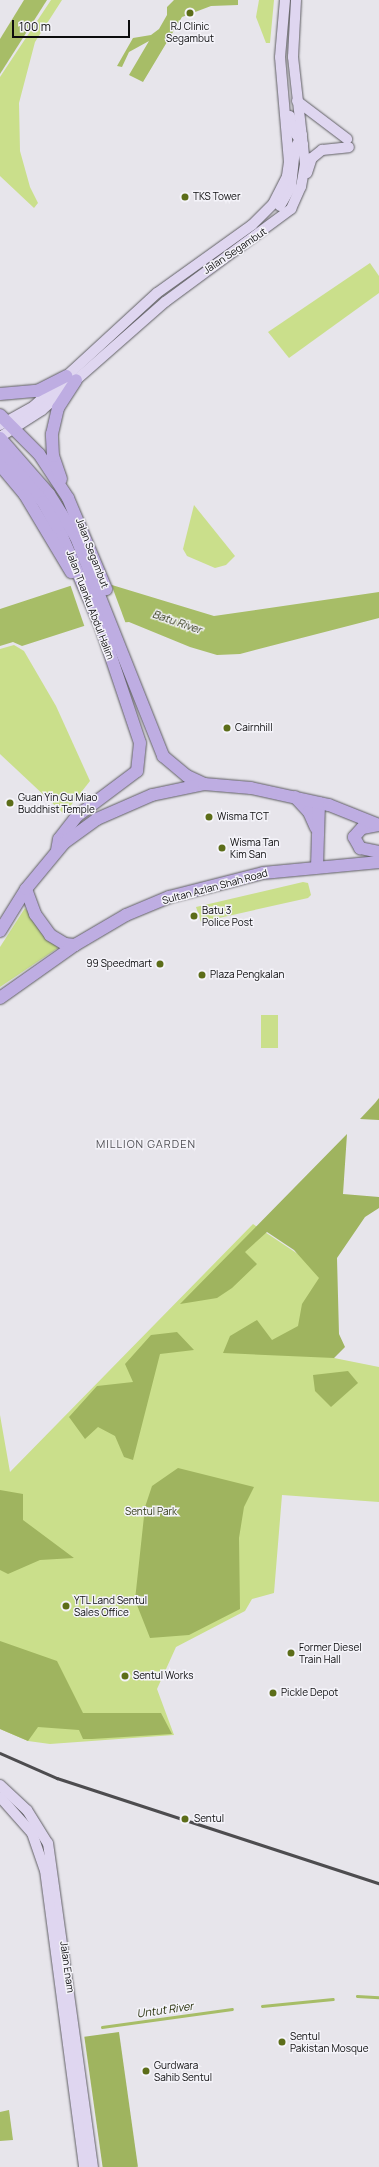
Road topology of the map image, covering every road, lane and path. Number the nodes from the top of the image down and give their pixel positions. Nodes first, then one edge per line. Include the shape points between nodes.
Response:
1 (285, 0) edge
2 (296, 0) edge
3 (284, 12) junction
4 (297, 101) junction
5 (301, 140) junction
6 (302, 187) junction
7 (232, 239) junction
8 (71, 378) junction
9 (0, 394) edge
10 (6, 422) edge
11 (0, 438) edge
12 (0, 451) edge
13 (0, 465) edge
14 (68, 498) junction
15 (120, 683) junction
16 (138, 693) junction
17 (204, 784) junction
18 (294, 796) junction
19 (319, 803) junction
20 (379, 825) edge
21 (318, 834) junction
22 (57, 850) junction
23 (379, 853) edge
24 (379, 862) edge
25 (317, 867) junction
26 (26, 889) junction
27 (0, 931) edge
28 (75, 945) junction
29 (0, 998) edge
30 (0, 1785) edge
31 (0, 1797) edge
32 (84, 2167) edge
33 (93, 2167) edge

1 - 3 main road, Jalan Segambut
2 - 4 main road, Jalan Segambut via 293,51
3 - 5 main road via 290,118
3 - 7 main road, Jalan Segambut via 280,57 287,176 267,211
4 - 5 main road, Jalan Segambut
4 - 6 main road via 348,143 317,154 308,166
5 - 6 main road, Jalan Segambut
5 - 7 main road via 291,186 280,206 265,222
6 - 8 main road, Jalan Segambut via 291,209 281,219 157,308
7 - 8 main road, Jalan Segambut via 157,293
8 - 9 main road via 37,391
8 - 10 main road, Jalan Segambut via 42,410
8 - 14 main road via 58,408 51,443
10 - 11 main road, Jalan Segambut
10 - 14 main road, Jalan Segambut via 39,454
11 - 16 main road, Jalan Tuanku Abdul Halim via 49,494 76,537
12 - 15 main road, Jalan Tuanku Abdul Halim via 42,502 62,536
13 - 15 main road via 25,495 71,571
14 - 16 main road, Jalan Segambut via 98,565
15 - 22 main road via 140,743 140,765 132,777 77,816 59,839
16 - 17 main road via 163,756 187,776
17 - 18 main road
17 - 22 main road via 131,802 97,818
18 - 19 main road
18 - 21 main road via 309,812
19 - 20 main road
19 - 21 main road
20 - 23 main road via 362,828 354,837 360,848
21 - 25 main road
22 - 26 main road
23 - 25 main road
24 - 25 main road
25 - 28 main road, Sultan Azlan Shah Road via 248,876 169,897 126,915
26 - 27 main road
26 - 28 main road via 35,914 50,935
28 - 29 main road, Sultan Azlan Shah Road via 21,980
30 - 33 main road, Jalan Enam via 27,1810 48,1843
31 - 32 main road, Jalan Enam via 32,1832 45,1870

